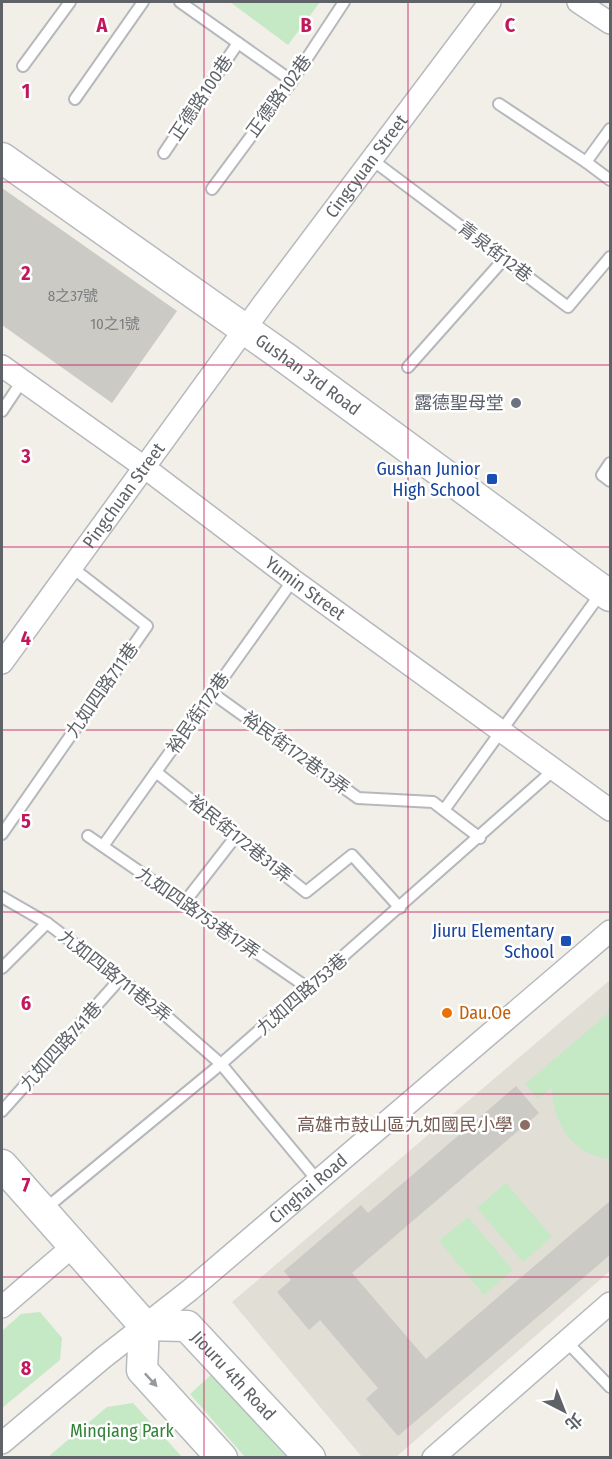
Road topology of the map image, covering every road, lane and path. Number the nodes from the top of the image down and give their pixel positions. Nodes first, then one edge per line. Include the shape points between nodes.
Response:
1 (70, 2) edge
2 (143, 2) edge
3 (180, 2) edge
4 (344, 2) edge
5 (490, 2) edge
6 (578, 2) edge
7 (610, 22) edge
8 (238, 43) junction
9 (23, 66) dead end
10 (292, 81) junction
11 (75, 99) dead end
12 (500, 104) dead end
13 (610, 129) edge
14 (164, 153) dead end
15 (2, 158) edge
16 (371, 159) junction
17 (586, 162) junction
18 (610, 180) edge
19 (212, 189) dead end
20 (610, 257) edge
21 (504, 259) junction
22 (244, 329) junction
23 (2, 366) edge
24 (408, 367) dead end
25 (22, 381) junction
26 (2, 411) edge
27 (610, 463) edge
28 (144, 467) junction
29 (610, 481) edge
30 (70, 566) junction
31 (292, 580) junction
32 (607, 593) edge
33 (2, 663) edge
34 (212, 693) junction
35 (503, 730) junction
36 (556, 768) junction
37 (156, 772) junction
38 (444, 810) junction
39 (610, 810) edge
40 (2, 834) edge
41 (88, 836) dead end
42 (236, 836) junction
43 (480, 838) junction
44 (102, 846) junction
45 (2, 897) edge
46 (184, 903) junction
47 (400, 908) junction
48 (47, 923) junction
49 (610, 931) edge
50 (2, 968) edge
51 (120, 979) junction
52 (308, 988) junction
53 (221, 1065) junction
54 (2, 1111) edge
55 (2, 1166) edge
56 (318, 1181) junction
57 (42, 1212) junction
58 (72, 1246) junction
59 (610, 1303) edge
60 (2, 1307) edge
61 (144, 1325) junction
62 (567, 1342) junction
63 (610, 1387) edge
64 (2, 1443) edge
65 (222, 1458) edge
66 (310, 1458) edge
67 (433, 1458) edge

1 - 9 lane
2 - 11 lane
3 - 8 lane
4 - 10 lane, 正德路102巷
5 - 16 street, Cingcyuan Street
6 - 7 street
8 - 10 lane
8 - 14 lane, 正德路100巷
10 - 19 lane, 正德路102巷
12 - 17 lane
13 - 17 lane
15 - 22 street, Gushan 3rd Road
16 - 21 lane, 青泉街12巷
16 - 22 street, Cingcyuan Street
17 - 18 lane
20 - 21 lane, 青泉街12巷 via 568,307
21 - 24 lane
22 - 28 street, Pingchuan Street
22 - 32 street, Gushan 3rd Road
23 - 25 street, Yumin Street
25 - 26 lane
25 - 28 street, Yumin Street
27 - 29 lane via 602,475
28 - 30 street, Pingchuan Street
28 - 31 street, Yumin Street
30 - 33 street, Pingchuan Street
30 - 40 lane, 九如四路711巷 via 147,626
31 - 34 lane, 裕民街172巷
31 - 35 street, Yumin Street
32 - 35 lane
34 - 37 lane, 裕民街172巷
34 - 38 lane, 裕民街172巷13弄 via 358,798 433,802
35 - 36 street, Yumin Street
35 - 38 lane
36 - 39 street, Yumin Street
36 - 43 lane, 九如四路753巷
37 - 42 lane, 裕民街172巷31弄
37 - 44 lane, 裕民街172巷
38 - 43 lane, 裕民街172巷13弄
41 - 44 lane, 九如四路753巷17弄
42 - 46 lane
42 - 47 lane, 裕民街172巷31弄 via 306,892 352,855
43 - 47 lane, 九如四路753巷
44 - 46 lane, 九如四路753巷17弄
45 - 48 lane, 九如四路711巷2弄
46 - 52 lane, 九如四路753巷17弄
47 - 52 lane, 九如四路753巷
48 - 50 lane
48 - 51 lane, 九如四路711巷2弄
49 - 56 street, Cinghai Road
51 - 53 lane, 九如四路711巷2弄
51 - 54 lane, 九如四路741巷
52 - 53 lane, 九如四路753巷
53 - 56 lane, 九如四路711巷2弄
53 - 57 lane, 九如四路753巷
55 - 57 street
56 - 61 street, Cinghai Road
57 - 58 street
58 - 60 street
58 - 61 street
59 - 62 street
61 - 64 street, Cinghai Road
61 -> 65 street via 142,1370
61 - 66 street, Jiouru 4th Road via 187,1326
62 - 63 lane
62 - 67 street

